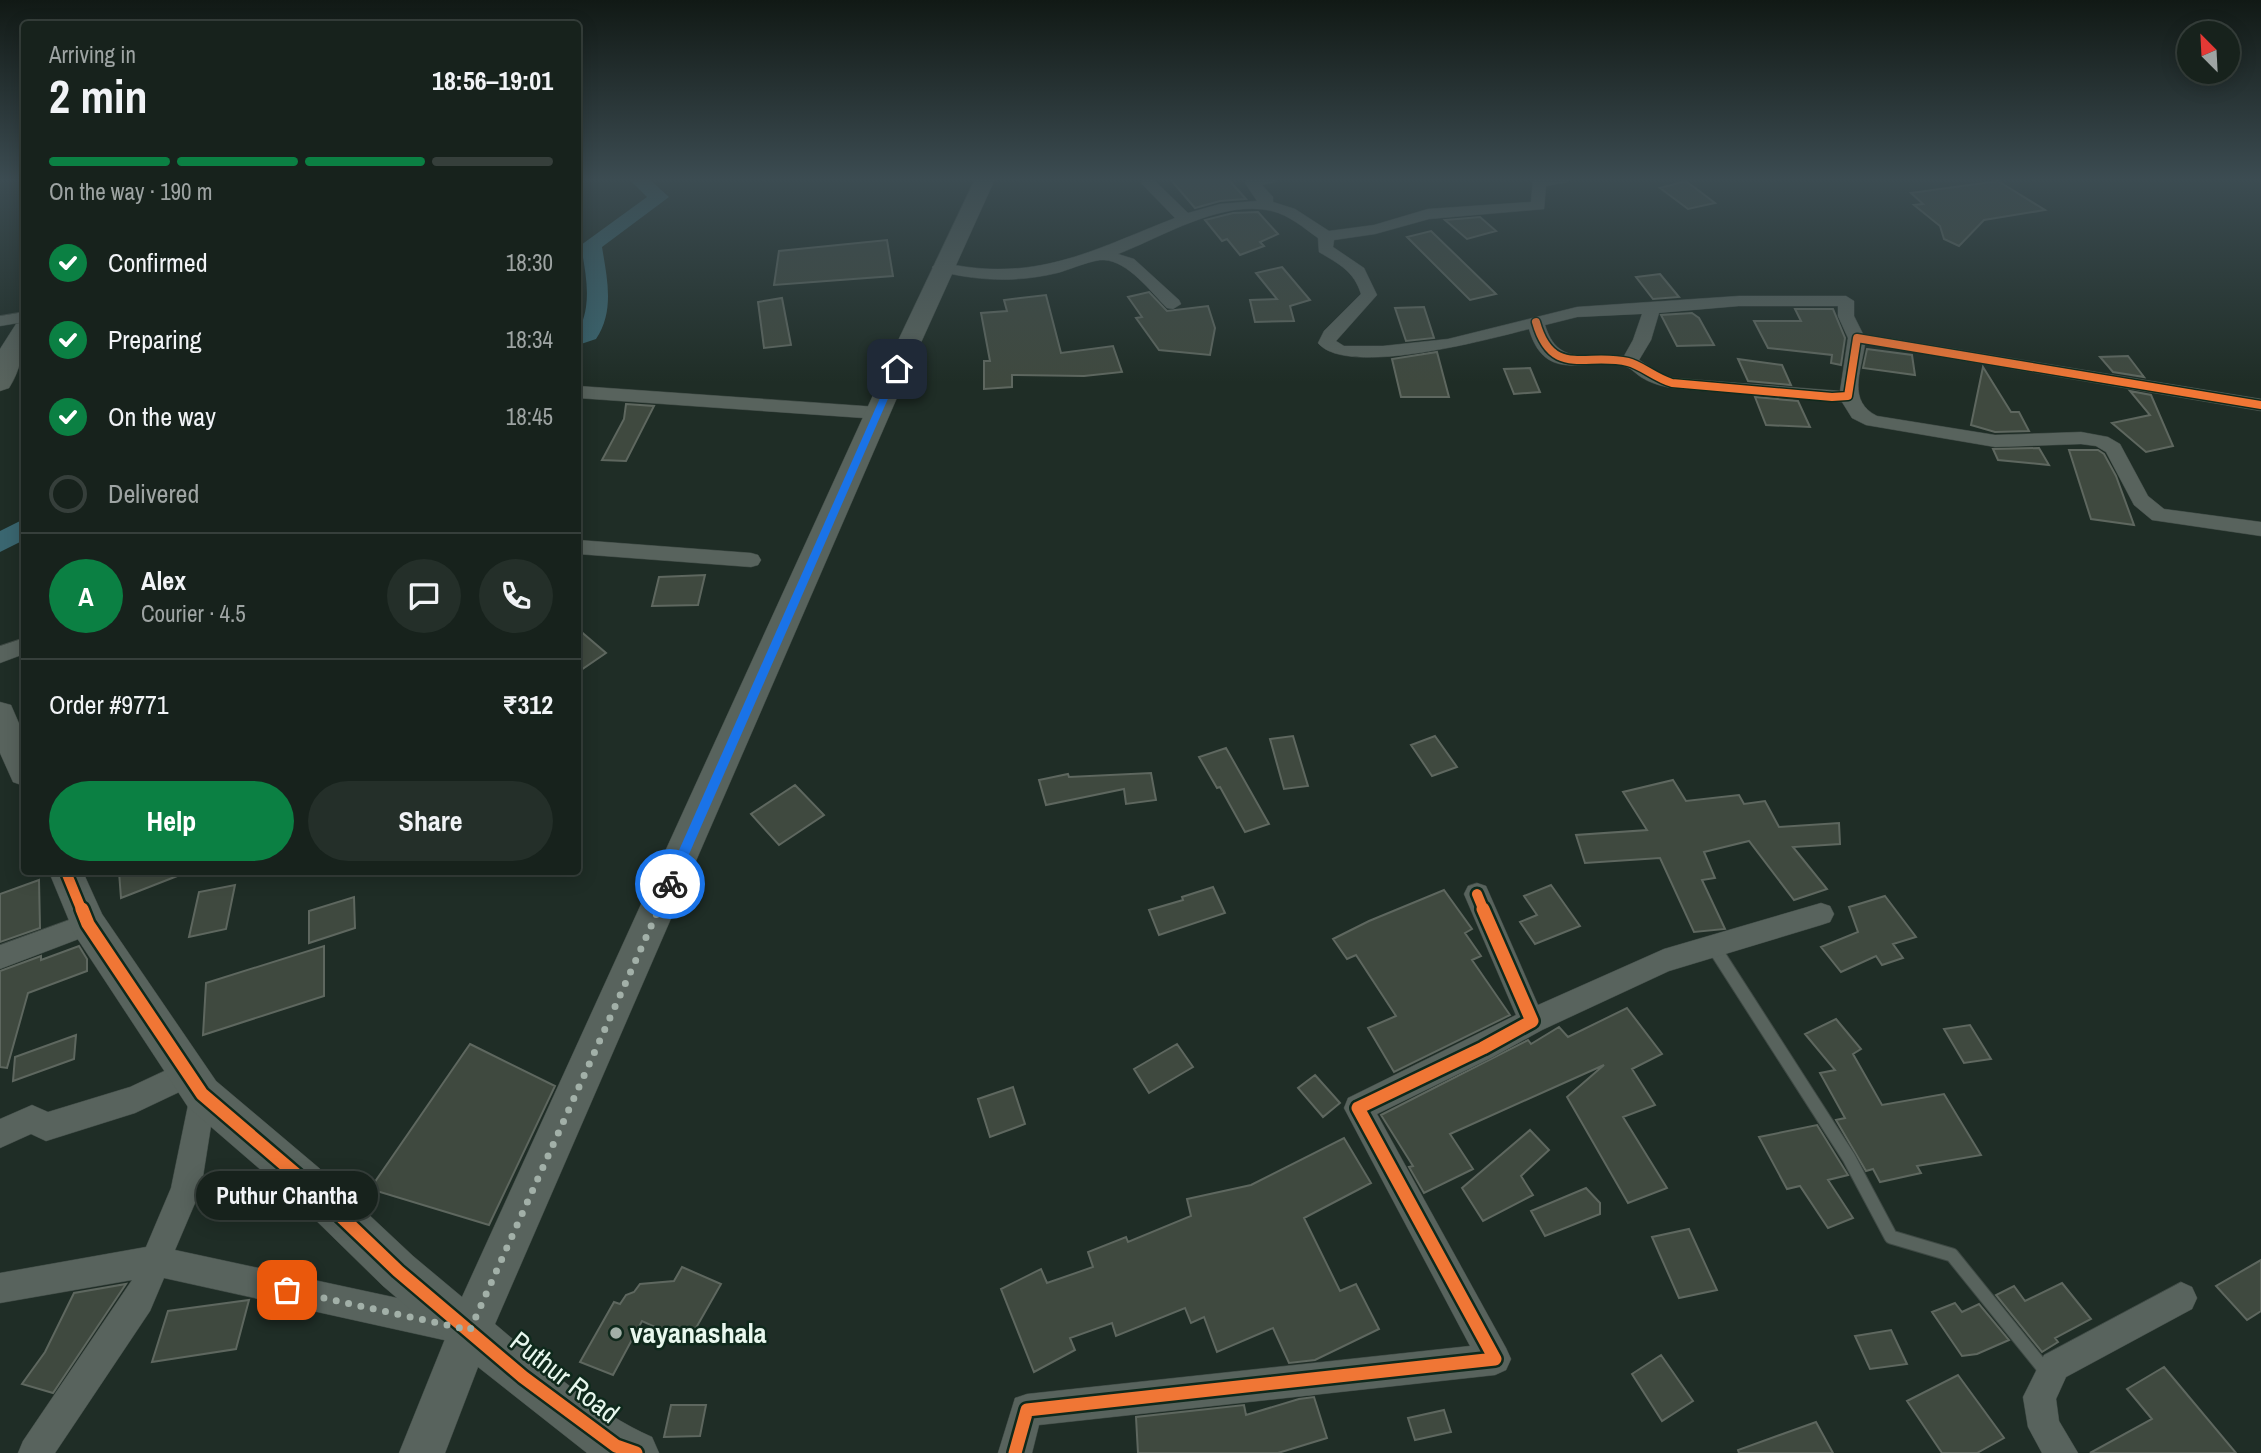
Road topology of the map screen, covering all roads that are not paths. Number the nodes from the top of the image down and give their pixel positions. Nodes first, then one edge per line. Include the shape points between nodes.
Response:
1 (952, 247) edge
2 (1118, 247) edge
3 (1325, 247) edge
4 (1102, 254) junction
5 (942, 268) junction
6 (1173, 304) dead end
7 (1652, 309) junction
8 (21, 318) edge
9 (0, 321) edge
10 (1536, 322) junction
11 (21, 333) edge
12 (1857, 338) junction
13 (5, 356) edge
14 (1629, 362) junction
15 (0, 383) edge
16 (581, 392) edge
17 (1848, 396) junction
18 (2261, 405) edge
19 (878, 413) junction
20 (2261, 529) edge
21 (581, 547) edge
22 (751, 560) dead end
23 (21, 647) edge
24 (0, 655) edge
25 (0, 714) edge
26 (15, 768) edge
27 (67, 875) edge
28 (1477, 894) dead end
29 (1821, 914) dead end
30 (88, 924) junction
31 (1713, 946) junction
32 (0, 957) edge
33 (1532, 1021) junction
34 (195, 1083) junction
35 (0, 1134) edge
36 (156, 1261) junction
37 (0, 1288) edge
38 (2181, 1298) dead end
39 (470, 1330) junction
40 (2050, 1377) junction
41 (35, 1453) edge
42 (422, 1453) edge
43 (636, 1453) edge
44 (1015, 1453) edge
45 (2061, 1453) edge

1 - 5 main road
2 - 4 street
3 - 10 street via 1365,278 1369,295 1330,335 1327,343 1340,351 1448,344
4 - 5 street via 1036,272 982,275
4 - 6 street via 1128,262
5 - 19 main road
7 - 10 street via 1577,312
7 - 12 street via 1738,300 1846,301 1846,316
7 - 14 street
8 - 9 street
10 - 14 street via 1538,333 1558,358
11 - 13 main road
12 - 17 street
12 - 18 street
13 - 15 main road
14 - 17 street via 1672,383
16 - 19 street
17 - 20 street via 1858,414 1872,421 1995,441 2102,441 2113,448 2141,500 2159,515
19 - 39 main road
21 - 22 street
23 - 24 street
25 - 26 main road
27 - 30 main road, Puthur Road
28 - 33 street
29 - 31 street
30 - 32 street
30 - 34 main road, Puthur Road
31 - 33 street via 1664,961
31 - 40 lane via 1849,1158 1891,1237 1952,1255
33 - 44 street via 1357,1108 1495,1359 1027,1409
34 - 35 street via 46,1127 32,1119
34 - 36 street via 186,1189
34 - 39 main road, Puthur Road via 398,1271
36 - 37 street
36 - 39 street
36 - 41 street via 139,1300
38 - 40 street via 2055,1366
39 - 42 main road
39 - 43 main road, Puthur Road via 523,1377 616,1446
40 - 45 street via 2039,1397 2044,1427

